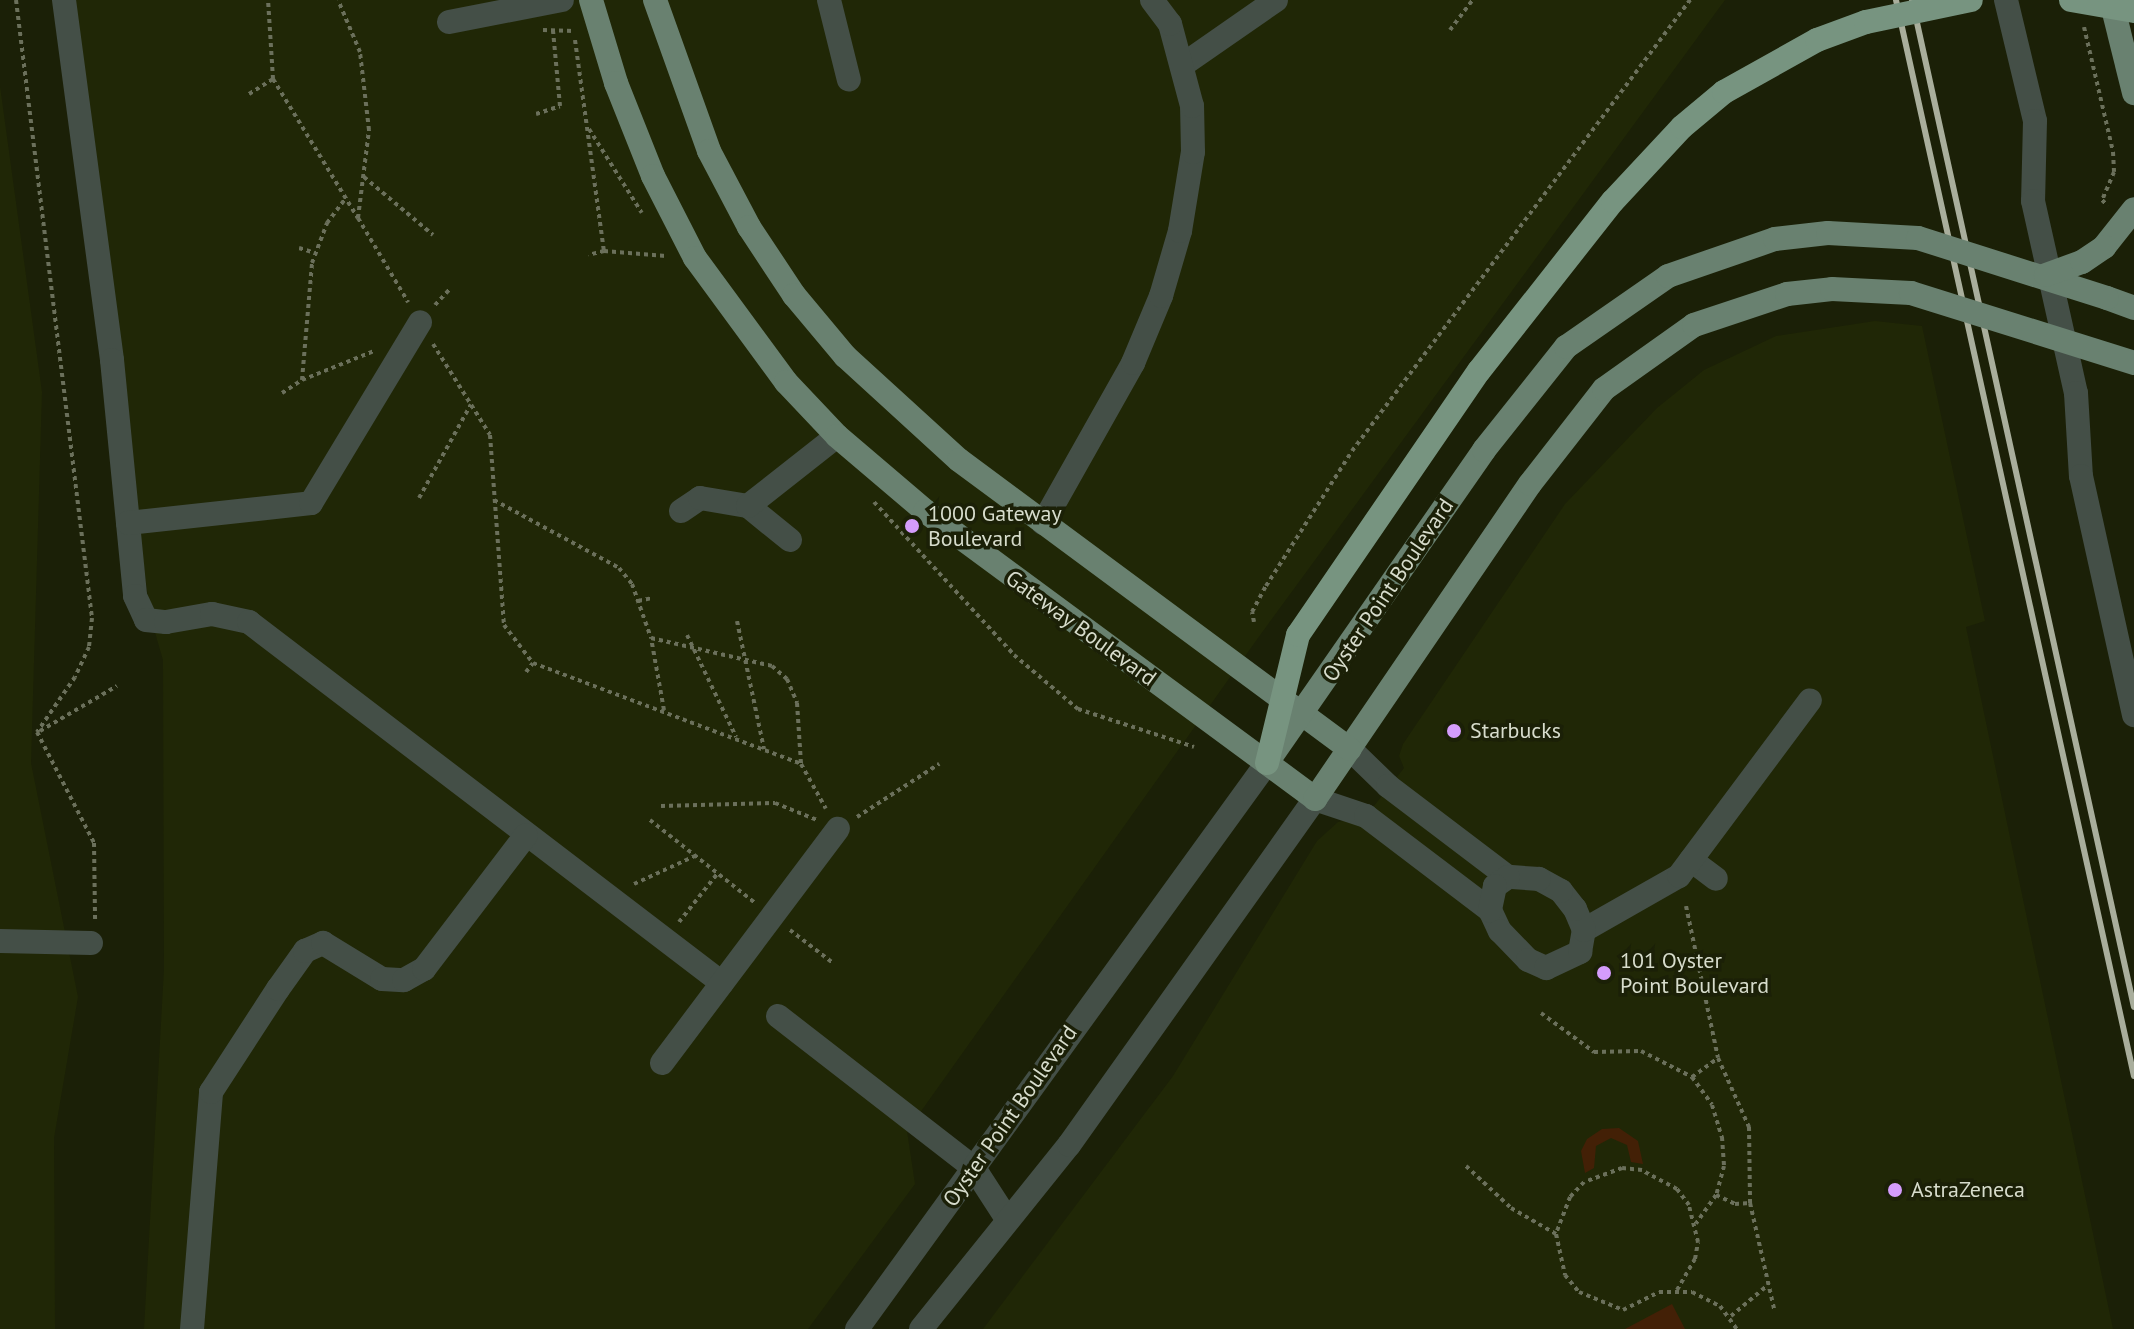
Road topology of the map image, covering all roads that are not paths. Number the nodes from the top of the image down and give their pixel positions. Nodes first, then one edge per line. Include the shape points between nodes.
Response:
1 (64, 0) edge
2 (562, 0) edge
3 (591, 0) edge
4 (829, 0) edge
5 (1152, 0) edge
6 (1276, 0) edge
7 (1971, 0) edge
8 (2006, 0) edge
9 (2111, 0) edge
10 (654, 1) edge
11 (2077, 7) edge
12 (2134, 11) edge
13 (449, 22) dead end
14 (1184, 64) junction
15 (849, 80) dead end
16 (2134, 93) edge
17 (2130, 217) edge
18 (2046, 275) junction
19 (2134, 308) edge
20 (416, 329) road end
21 (2134, 363) edge
22 (837, 436) junction
23 (748, 506) junction
24 (690, 509) dead end
25 (128, 523) junction
26 (1043, 523) junction
27 (790, 540) dead end
28 (1282, 699) junction
29 (1810, 700) dead end
30 (1303, 714) junction
31 (2134, 715) edge
32 (1350, 749) junction
33 (1267, 763) junction
34 (1315, 799) junction
35 (838, 829) road end
36 (526, 835) junction
37 (1691, 860) junction
38 (1508, 877) junction
39 (1716, 879) dead end
40 (1490, 910) junction
41 (1584, 930) junction
42 (0, 941) edge
43 (91, 943) road end
44 (722, 983) junction
45 (778, 1016) dead end
46 (662, 1063) dead end
47 (974, 1168) junction
48 (1007, 1219) junction
49 (192, 1329) edge
50 (857, 1329) edge
51 (921, 1329) edge

1 - 25 street
2 - 13 street
3 - 22 main road, Gateway Boulevard via 653,176 695,258 744,332
4 - 15 street
5 - 14 street via 1170,24
6 - 14 street
7 - 28 highway, bridge via 1866,22 1817,40 1770,63 1682,127 1578,244 1428,442 1298,635
8 - 31 street via 2035,121 2033,201 2076,393 2081,476
9 - 16 main road
10 - 26 main road via 709,151 749,227 794,295 899,410
11 - 12 highway, bridge
14 - 26 street via 1193,152 1180,231 1161,296 1114,401
17 - 18 main road, bridge via 2104,247
18 - 19 main road, Oyster Point Boulevard, bridge
18 - 30 main road, Oyster Point Boulevard, bridge via 1961,248 1890,234 1828,233 1775,239 1668,276 1566,347 1484,450
20 - 25 street via 311,503 191,504
21 - 32 main road, bridge via 1911,293 1832,289 1787,294 1694,325 1604,389 1530,484
22 - 23 street
22 - 33 main road, Gateway Boulevard via 932,517
23 - 24 street
23 - 27 street
25 - 36 street via 135,596 146,620 212,614 249,622
26 - 28 main road
28 - 30 main road
28 - 33 highway
29 - 37 street
30 - 32 main road
30 - 33 main road, Oyster Point Boulevard
32 - 34 main road
32 - 38 street via 1388,786
33 - 34 main road, Gateway Boulevard
33 - 47 street, Oyster Point Boulevard
34 - 40 street via 1366,816
34 - 48 street via 1069,1145
35 - 44 street
36 - 44 street
36 - 49 street via 424,969 404,980 382,979 323,943 305,951 278,989 211,1092
37 - 39 street
37 - 41 street via 1679,876
38 - 40 street via 1495,886
38 - 41 street via 1539,879 1561,891
40 - 41 street via 1514,949 1546,968 1580,952
42 - 43 street
44 - 46 street
45 - 47 street
47 - 48 street
47 - 50 street, Oyster Point Boulevard
48 - 51 street

